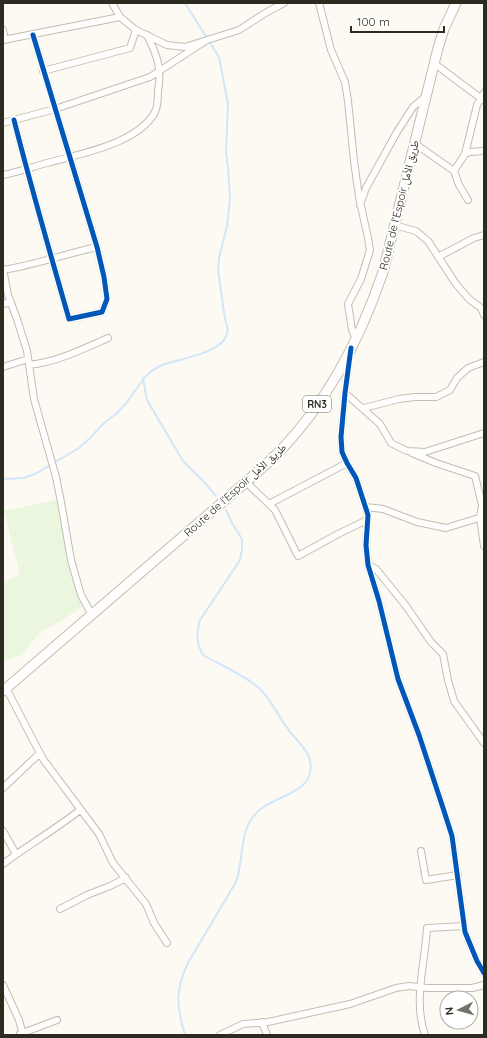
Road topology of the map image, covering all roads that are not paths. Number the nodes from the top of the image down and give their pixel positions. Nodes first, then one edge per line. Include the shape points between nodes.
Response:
1 (112, 3) edge
2 (284, 3) edge
3 (319, 3) edge
4 (456, 3) edge
5 (120, 17) junction
6 (3, 30) edge
7 (136, 30) junction
8 (33, 35) junction
9 (147, 35) junction
10 (4, 40) edge
11 (207, 40) junction
12 (435, 64) junction
13 (43, 71) junction
14 (159, 71) junction
15 (426, 96) junction
16 (483, 97) edge
17 (55, 110) junction
18 (14, 120) junction
19 (3, 123) edge
20 (414, 143) junction
21 (484, 151) edge
22 (465, 154) junction
23 (70, 157) junction
24 (27, 169) junction
25 (454, 171) junction
26 (3, 175) edge
27 (468, 200) dead end
28 (360, 205) junction
29 (394, 226) junction
30 (484, 235) edge
31 (97, 247) junction
32 (438, 257) junction
33 (52, 259) junction
34 (3, 270) edge
35 (11, 302) junction
36 (3, 304) edge
37 (484, 315) edge
38 (108, 338) dead end
39 (356, 339) junction
40 (351, 348) junction
41 (29, 362) junction
42 (484, 362) edge
43 (3, 367) edge
44 (345, 393) junction
45 (364, 408) junction
46 (484, 433) edge
47 (407, 450) junction
48 (347, 463) junction
49 (246, 482) junction
50 (268, 504) junction
51 (366, 507) junction
52 (482, 517) edge
53 (367, 520) junction
54 (484, 546) edge
55 (368, 565) junction
56 (92, 615) junction
57 (4, 690) edge
58 (484, 743) edge
59 (40, 753) junction
60 (3, 788) edge
61 (80, 810) junction
62 (3, 832) edge
63 (420, 851) dead end
64 (16, 854) junction
65 (3, 864) edge
66 (458, 875) junction
67 (126, 878) junction
68 (60, 909) dead end
69 (464, 926) junction
70 (167, 943) dead end
71 (484, 973) edge
72 (3, 985) edge
73 (484, 985) edge
74 (421, 987) junction
75 (57, 1020) dead end
76 (262, 1022) junction
77 (22, 1034) edge
78 (220, 1035) edge
79 (267, 1035) edge
80 (425, 1035) edge

1 - 5 street
2 - 11 street via 239,30
3 - 28 street via 331,50 346,88
4 - 12 highway, Route de l’Espoir طريق الأمل / RN3 via 444,29
5 - 7 street
5 - 8 street
6 - 10 street
7 - 9 street
7 - 13 street via 130,48
8 - 10 street
8 - 13 street
9 - 11 street via 167,45 185,47
9 - 14 street via 156,52
11 - 14 street
12 - 15 highway, Route de l’Espoir طريق الأمل / RN3
12 - 16 street
13 - 17 street
14 - 17 street
14 - 23 street via 156,111 143,126 132,135 109,145
15 - 20 highway, Route de l’Espoir طريق الأمل / RN3
15 - 28 street via 412,107 366,188
16 - 22 street via 477,105
17 - 18 street
17 - 23 street
18 - 19 street
18 - 24 street
20 - 25 street
20 - 29 highway, Route de l’Espoir طريق الأمل / RN3
21 - 22 street
22 - 25 street
23 - 24 street
23 - 31 street
24 - 26 street
24 - 33 street
25 - 27 street
28 - 39 street via 370,250 361,279 348,304
29 - 32 street via 416,231 428,241
29 - 39 highway, Route de l’Espoir طريق الأمل / RN3 via 372,304
30 - 32 street
31 - 33 street
31 - 33 street via 107,299 102,312 70,320
32 - 37 street via 456,284 481,308
33 - 34 street
34 - 35 street
35 - 36 street
35 - 41 street
38 - 41 street via 44,364
39 - 40 highway, Route de l’Espoir طريق الأمل / RN3
40 - 44 street
40 - 49 highway, Route de l’Espoir طريق الأمل / RN3 via 316,406 296,433
41 - 43 street
41 - 56 street via 34,399 62,502 71,560 81,595
42 - 45 street via 468,368 457,378 450,390 436,397 400,399
44 - 45 street
44 - 48 street via 341,437 342,452
45 - 47 street via 380,424 391,443
46 - 47 street via 426,452
47 - 52 street via 474,476 482,505
48 - 50 street
48 - 51 street via 356,478
49 - 50 street
49 - 56 highway, Route de l’Espoir طريق الأمل / RN3
50 - 53 street via 275,510 298,556
51 - 52 street via 383,509 417,522 446,528
51 - 53 street
52 - 54 street
53 - 55 street
55 - 58 street via 376,569 442,654 454,701
55 - 66 street via 398,679 452,836
56 - 57 highway, Route de l’Espoir طريق الأمل / RN3
57 - 59 street
59 - 60 street
59 - 61 street
61 - 64 street
61 - 67 street via 99,834 113,863
62 - 64 street
63 - 66 street via 426,880
64 - 65 street
66 - 69 street
67 - 68 street
67 - 70 street via 146,904
69 - 71 street
69 - 74 street via 427,928
72 - 77 street via 19,1020
73 - 74 street via 472,988
74 - 76 street via 396,988 350,1004
74 - 80 street via 419,1002
75 - 77 street
76 - 78 street via 243,1024
76 - 79 street

